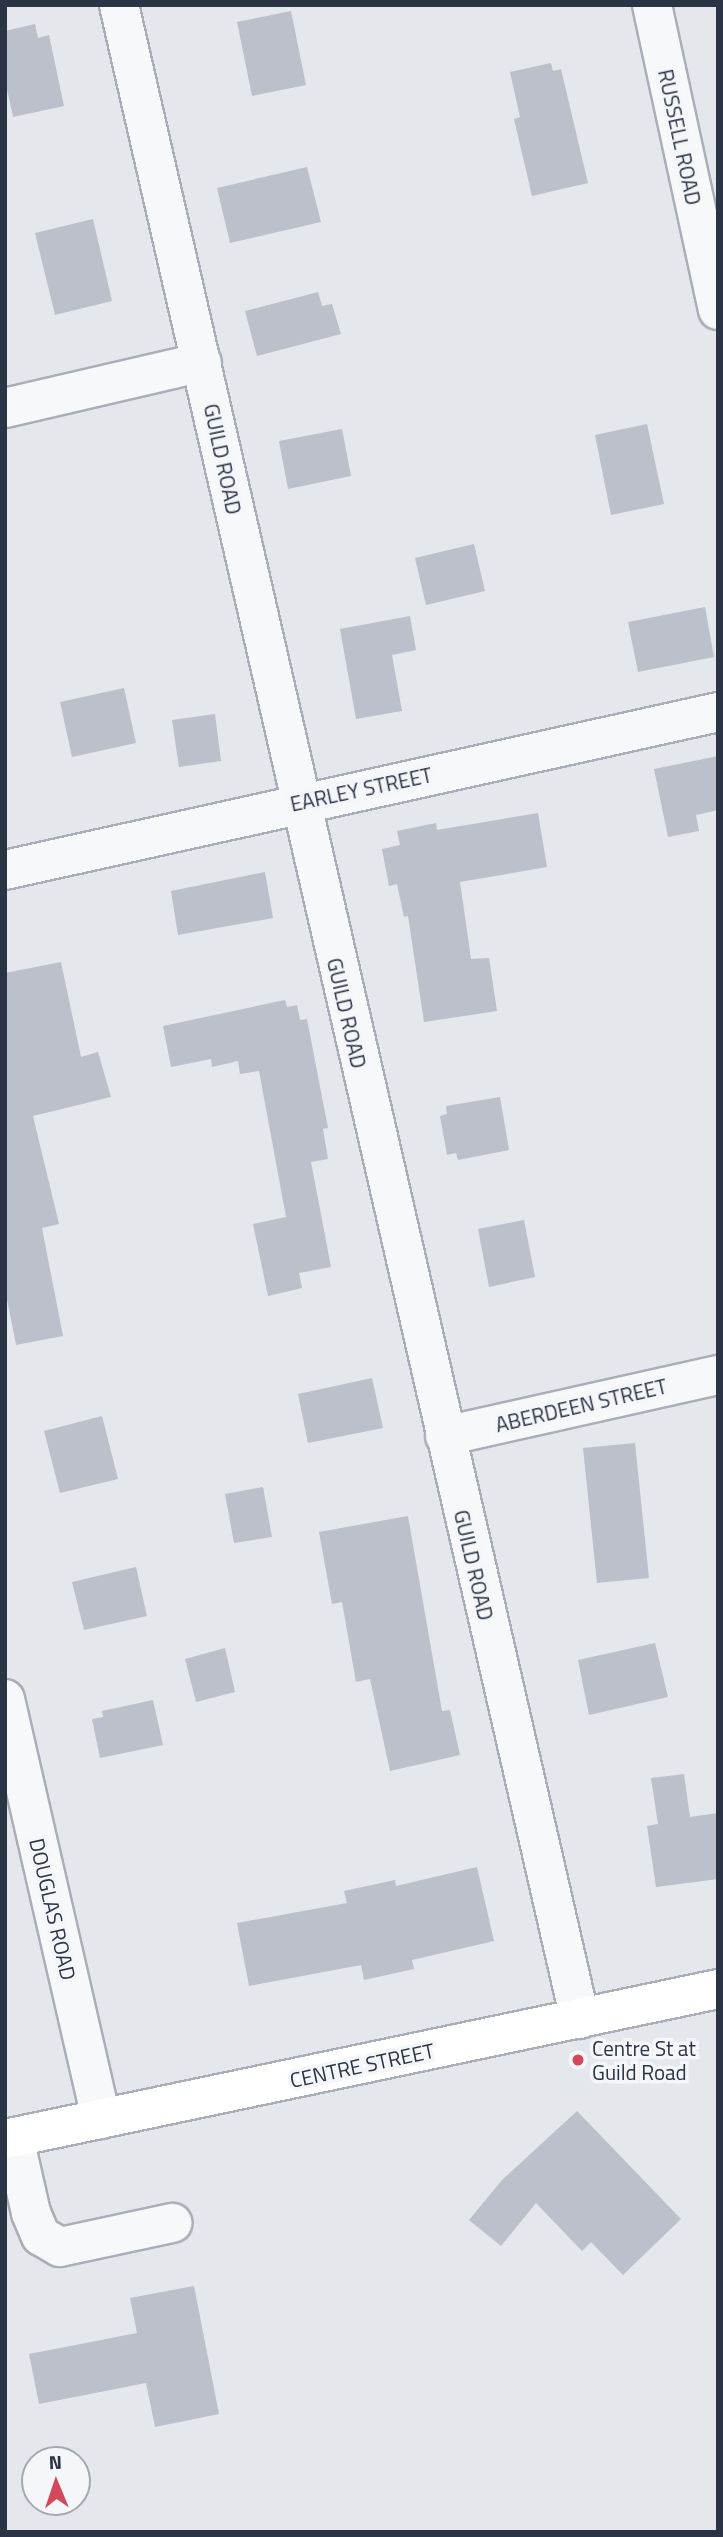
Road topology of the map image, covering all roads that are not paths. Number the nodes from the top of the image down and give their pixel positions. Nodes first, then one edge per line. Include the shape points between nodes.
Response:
1 (119, 5) edge
2 (652, 5) edge
3 (718, 310) edge
4 (202, 362) junction
5 (5, 408) edge
6 (718, 712) edge
7 (298, 802) junction
8 (5, 870) edge
9 (718, 1374) edge
10 (444, 1436) junction
11 (5, 1699) edge
12 (718, 1989) edge
13 (580, 2019) junction
14 (101, 2119) junction
15 (9, 2138) edge
16 (172, 2223) dead end

1 - 4 street, GUILD ROAD
2 - 3 street, RUSSELL ROAD
4 - 5 street
4 - 7 street, GUILD ROAD
6 - 7 street, EARLEY STREET
7 - 8 street, EARLEY STREET
7 - 10 street, GUILD ROAD
9 - 10 street, ABERDEEN STREET
10 - 13 street, GUILD ROAD
11 - 14 street, DOUGLAS ROAD
12 - 13 main road, CENTRE STREET
13 - 14 main road, CENTRE STREET
14 - 15 main road, CENTRE STREET
15 - 16 street via 41,2236 60,2247

